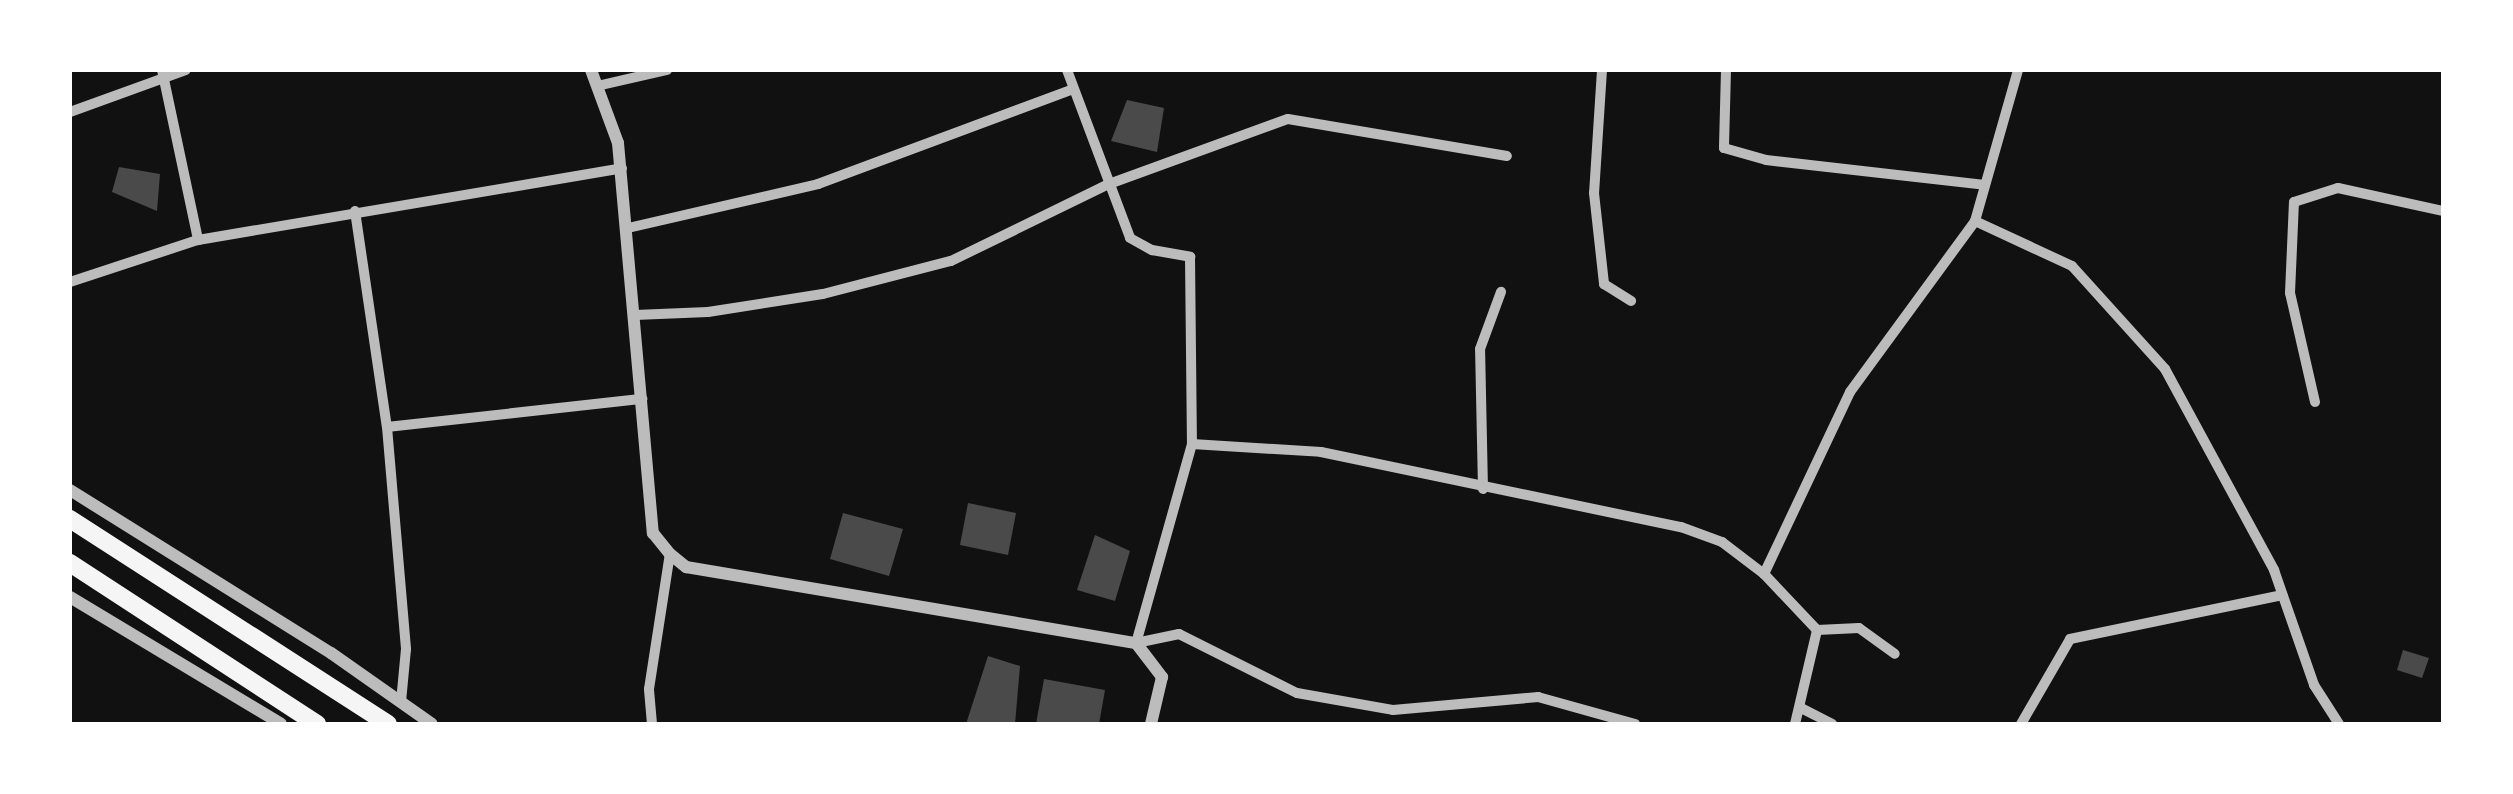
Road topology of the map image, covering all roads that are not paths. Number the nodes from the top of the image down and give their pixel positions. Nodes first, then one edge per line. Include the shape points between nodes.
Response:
1 (186, 70) edge
2 (591, 70) edge
3 (667, 70) edge
4 (1067, 70) edge
5 (1602, 70) edge
6 (1726, 70) edge
7 (2018, 70) edge
8 (163, 74) edge
9 (597, 86) junction
10 (1071, 90) junction
11 (70, 112) edge
12 (1507, 156) dead end
13 (622, 168) junction
14 (1108, 184) junction
15 (1986, 186) junction
16 (2443, 211) edge
17 (355, 212) junction
18 (1975, 221) junction
19 (628, 228) junction
20 (198, 240) junction
21 (70, 282) edge
22 (1501, 292) dead end
23 (1630, 302) dead end
24 (636, 315) junction
25 (642, 399) junction
26 (2315, 402) dead end
27 (387, 427) junction
28 (1192, 444) junction
29 (1482, 489) junction
30 (70, 490) edge
31 (70, 519) edge
32 (670, 554) junction
33 (70, 563) edge
34 (1764, 574) junction
35 (2283, 595) junction
36 (70, 597) edge
37 (1816, 630) junction
38 (1136, 643) junction
39 (1896, 654) dead end
40 (401, 702) junction
41 (1801, 708) junction
42 (281, 724) edge
43 (318, 724) edge
44 (388, 724) edge
45 (432, 724) edge
46 (652, 724) edge
47 (1151, 724) edge
48 (1635, 724) edge
49 (1794, 724) edge
50 (1832, 724) edge
51 (2021, 724) edge
52 (2339, 724) edge

1 - 8 street
2 - 9 street
3 - 9 street
4 - 10 street
5 - 23 street via 1594,194 1604,284
6 - 15 street via 1724,148 1766,160
7 - 15 street
8 - 11 street
8 - 20 street
9 - 13 street
10 - 14 street
10 - 19 street via 818,184
12 - 14 street via 1288,119
13 - 17 street
13 - 19 street
14 - 24 street via 951,261 823,294 708,312
14 - 28 street via 1130,238 1190,257
15 - 18 street
16 - 26 street via 2338,188 2294,202 2290,293
17 - 20 street
17 - 27 street
18 - 34 street via 1850,392
18 - 35 street via 2072,266 2165,368
19 - 24 street
20 - 21 street
22 - 29 street via 1480,349
24 - 25 street
25 - 27 street
25 - 32 street via 653,533
27 - 40 street via 406,649
28 - 29 street via 1321,452
28 - 38 street
29 - 34 street via 1680,527 1722,542
30 - 40 street
31 - 44 highway
32 - 38 street via 686,568
32 - 46 street via 649,689
33 - 43 highway
34 - 37 street
35 - 51 street via 2070,640
35 - 52 street via 2314,685
36 - 42 street
37 - 39 street via 1858,628
37 - 41 street
38 - 47 street via 1162,677
38 - 48 street via 1179,634 1297,693 1393,710 1538,697
40 - 45 street
41 - 49 street
41 - 50 street

